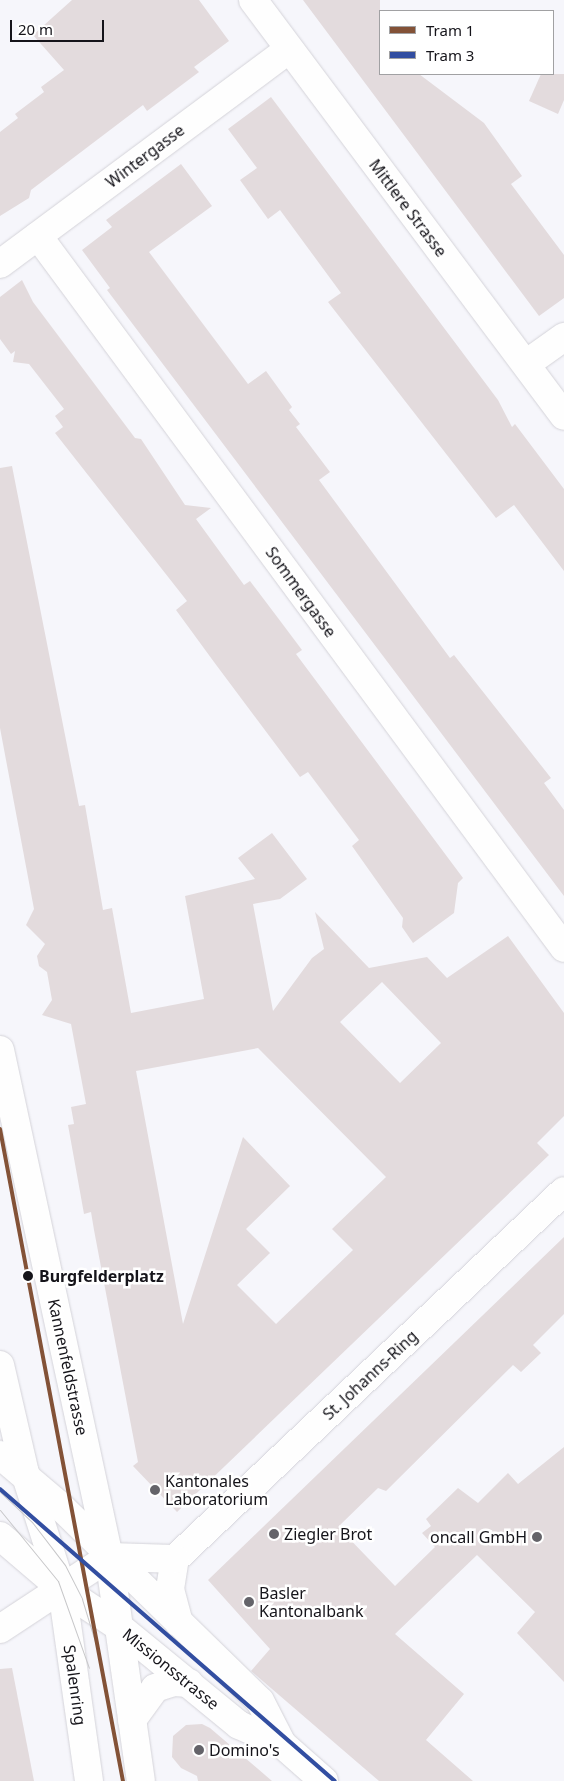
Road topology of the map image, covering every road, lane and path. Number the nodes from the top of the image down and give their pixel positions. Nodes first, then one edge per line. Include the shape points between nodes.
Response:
1 (253, 0) edge
2 (289, 49) junction
3 (38, 236) junction
4 (0, 264) edge
5 (564, 337) edge
6 (526, 364) junction
7 (564, 416) edge
8 (564, 948) edge
9 (0, 1050) edge
10 (564, 1191) edge
11 (0, 1365) edge
12 (0, 1455) edge
13 (25, 1473) junction
14 (0, 1536) edge
15 (109, 1557) junction
16 (175, 1560) junction
17 (62, 1589) junction
18 (179, 1623) junction
19 (118, 1626) junction
20 (0, 1628) edge
21 (189, 1683) junction
22 (132, 1720) junction
23 (282, 1744) junction
24 (89, 1781) edge
25 (141, 1781) edge
26 (324, 1781) edge

1 - 2 street, Mittlere Strasse
2 - 3 street, Wintergasse
2 - 6 street, Mittlere Strasse
3 - 4 street, Wintergasse
3 - 8 street, Sommergasse
5 - 6 street
6 - 7 street, Mittlere Strasse
9 - 15 street, Kannenfeldstrasse
10 - 16 street, St. Johanns-Ring
11 - 13 street
12 - 13 street, Missionsstrasse
13 - 15 street, Missionsstrasse
13 - 17 street
14 - 17 street, Missionsstrasse
15 - 16 street
15 - 17 street
15 - 18 street, Missionsstrasse
15 - 19 street, Kannenfeldstrasse
16 - 18 street via 170,1589
17 - 19 street, Missionsstrasse
17 - 20 street
17 - 24 street, Spalenring
18 - 23 street, Missionsstrasse via 260,1701
19 - 21 street, Missionsstrasse
19 - 22 street
21 - 22 street via 174,1682 155,1688
21 - 23 street, Missionsstrasse via 239,1725
22 - 25 street
23 - 26 street, Missionsstrasse

